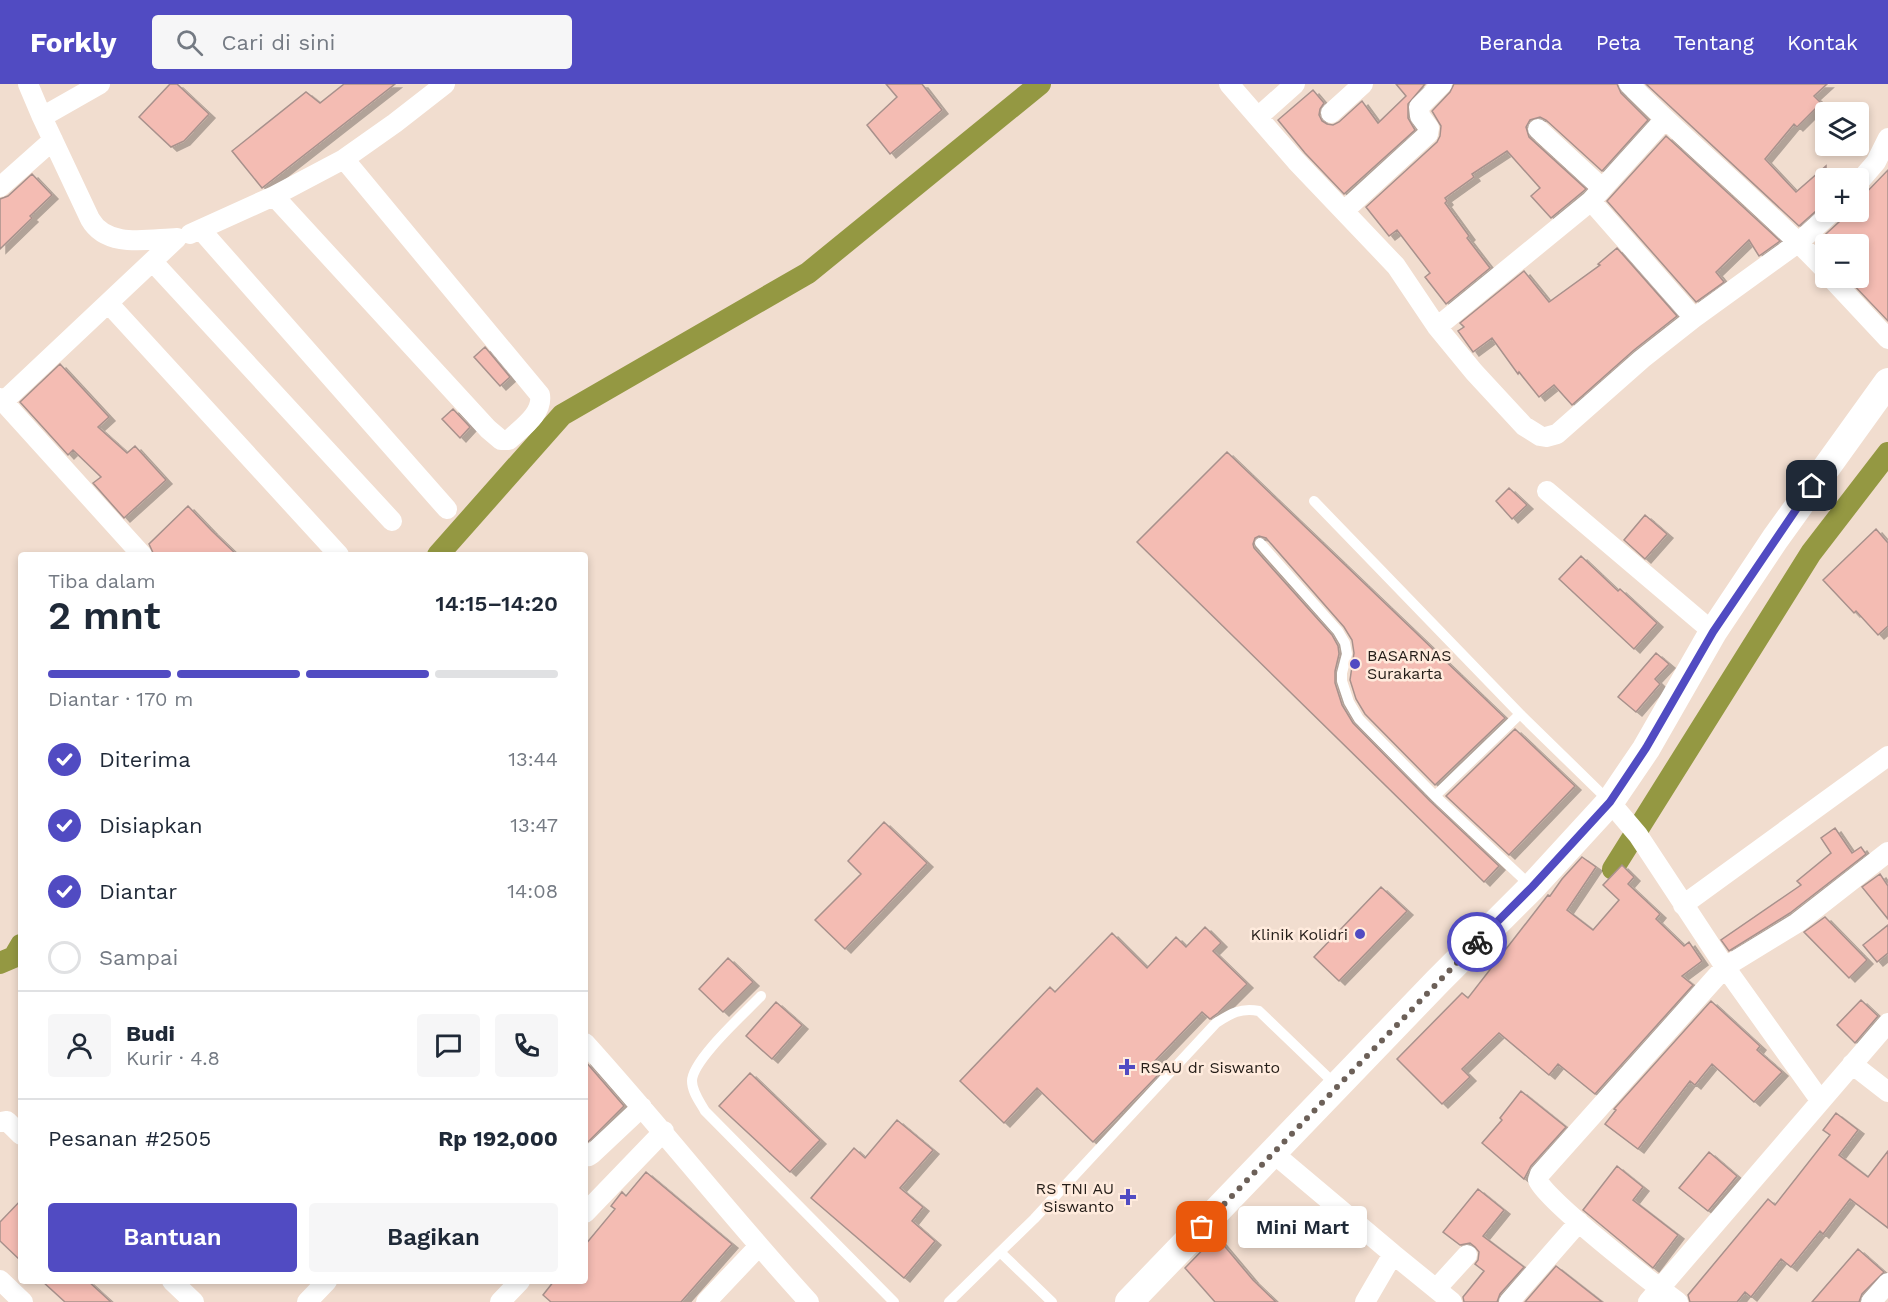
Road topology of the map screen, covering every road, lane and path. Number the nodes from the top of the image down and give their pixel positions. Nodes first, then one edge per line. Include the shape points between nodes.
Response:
1 (28, 84) edge
2 (100, 84) edge
3 (445, 84) edge
4 (1229, 84) edge
5 (1295, 84) edge
6 (1363, 84) edge
7 (1442, 84) edge
8 (1629, 84) edge
9 (1331, 113) dead end
10 (42, 117) junction
11 (1258, 117) junction
12 (1665, 119) junction
13 (1538, 129) dead end
14 (1888, 138) edge
15 (53, 140) junction
16 (344, 159) junction
17 (1869, 170) edge
18 (0, 186) edge
19 (1597, 195) junction
20 (274, 196) junction
21 (1344, 211) junction
22 (1821, 222) edge
23 (201, 230) junction
24 (177, 238) junction
25 (1799, 242) junction
26 (1815, 259) edge
27 (153, 262) junction
28 (1840, 288) edge
29 (109, 304) junction
30 (1694, 318) junction
31 (1437, 327) junction
32 (1888, 339) edge
33 (1888, 382) edge
34 (2, 400) edge
35 (1547, 491) dead end
36 (1314, 501) dead end
37 (447, 509) dead end
38 (392, 521) dead end
39 (1260, 543) dead end
40 (139, 552) edge
41 (336, 552) edge
42 (1713, 632) junction
43 (1520, 714) junction
44 (1888, 756) edge
45 (1435, 796) junction
46 (1610, 802) junction
47 (1888, 852) edge
48 (1532, 887) junction
49 (1683, 905) junction
50 (1725, 967) junction
51 (762, 996) dead end
52 (1888, 1023) edge
53 (588, 1046) edge
54 (1852, 1064) junction
55 (1337, 1086) junction
56 (1888, 1092) edge
57 (1820, 1100) junction
58 (642, 1107) junction
59 (0, 1122) edge
60 (664, 1131) junction
61 (18, 1132) edge
62 (1273, 1153) junction
63 (588, 1155) edge
64 (588, 1210) edge
65 (1579, 1222) junction
66 (759, 1245) junction
67 (1000, 1252) junction
68 (1393, 1254) junction
69 (1467, 1255) dead end
70 (0, 1280) edge
71 (1888, 1283) edge
72 (175, 1284) edge
73 (324, 1284) edge
74 (517, 1284) edge
75 (1436, 1289) junction
76 (1654, 1295) edge
77 (23, 1302) edge
78 (194, 1302) edge
79 (308, 1302) edge
80 (500, 1302) edge
81 (706, 1302) edge
82 (809, 1302) edge
83 (894, 1302) edge
84 (949, 1302) edge
85 (1052, 1302) edge
86 (1129, 1302) edge
87 (1365, 1302) edge
88 (1452, 1302) edge
89 (1509, 1302) edge
90 (1678, 1302) edge
91 (1871, 1302) edge

1 - 10 street
2 - 10 street
3 - 16 street
4 - 11 street
5 - 11 street
6 - 9 street
7 - 21 street via 1418,109 1429,128 1428,134
8 - 12 street
10 - 15 street
11 - 21 street
12 - 19 street
12 - 25 street
13 - 19 street
14 - 17 street
15 - 18 street
15 - 24 street via 90,219 102,232 117,239
16 - 20 street
16 - 20 street via 540,395 537,412 509,440 501,440 488,429
19 - 30 street
19 - 31 street
20 - 23 street
21 - 31 street via 1396,266
22 - 25 street
23 - 24 street
23 - 37 street
24 - 27 street
25 - 26 street
25 - 30 street
27 - 29 street
27 - 38 street
28 - 32 street
29 - 34 street
29 - 41 street
30 - 31 street via 1557,434 1546,437 1524,426
33 - 42 main road
34 - 40 street
35 - 42 street
36 - 43 lane
39 - 45 lane via 1345,643 1342,681 1359,719
42 - 46 main road
43 - 45 lane
43 - 46 lane
44 - 49 street
45 - 48 lane
46 - 48 main road
46 - 49 street
47 - 50 street via 1797,923
48 - 55 main road
49 - 50 street
50 - 57 street
50 - 65 street via 1540,1174 1541,1188
51 - 83 lane via 694,1068 695,1094 705,1111
52 - 54 street
53 - 58 street
54 - 56 street
54 - 57 street
55 - 62 main road
55 - 67 lane via 1259,1011 1234,1012 1216,1023
57 - 76 street
58 - 60 street
58 - 63 street
59 - 61 street via 7,1121
60 - 64 street
60 - 66 street
62 - 68 street
62 - 86 main road
65 - 76 street
65 - 89 street
66 - 81 street
66 - 82 street
67 - 84 lane
67 - 85 lane
68 - 75 street
68 - 87 street
69 - 75 street
70 - 77 street
71 - 91 street
72 - 78 street
73 - 79 street
74 - 80 street
75 - 88 street
76 - 90 street

